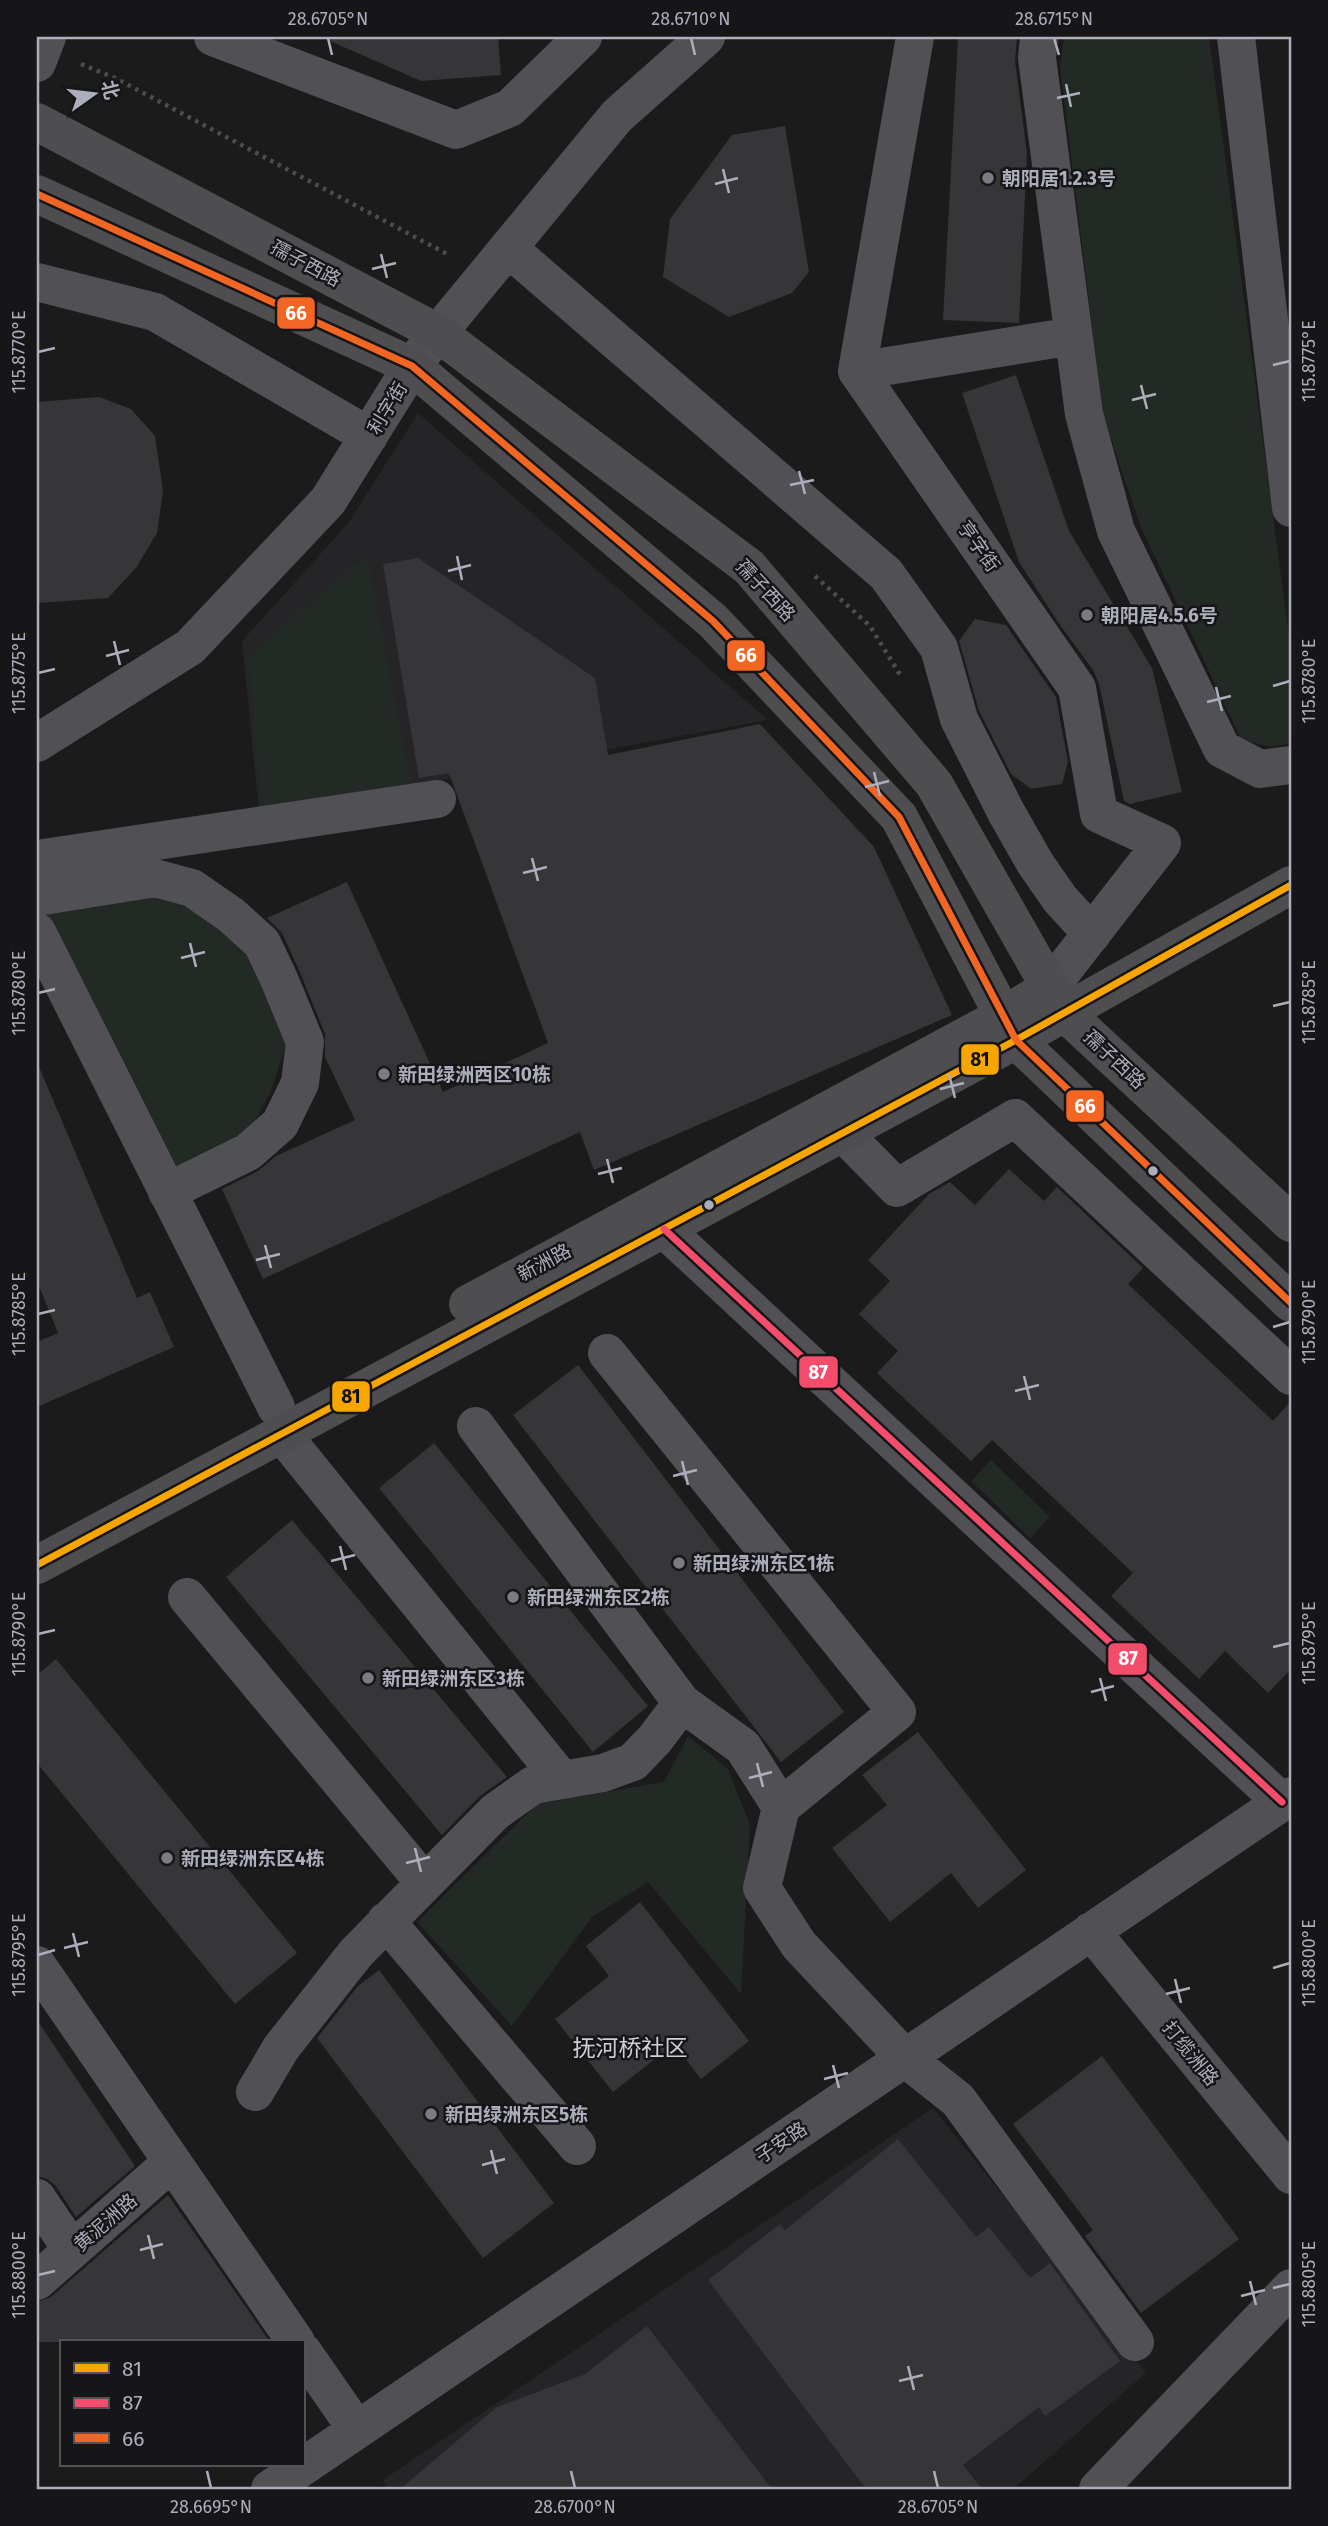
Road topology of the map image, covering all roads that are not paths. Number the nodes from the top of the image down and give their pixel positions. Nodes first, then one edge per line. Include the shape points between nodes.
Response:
1 (47, 37) edge
2 (213, 37) edge
3 (583, 37) edge
4 (706, 37) edge
5 (915, 37) edge
6 (1039, 37) edge
7 (1236, 37) edge
8 (37, 63) edge
9 (37, 122) edge
10 (37, 194) edge
11 (508, 248) junction
12 (37, 282) edge
13 (438, 333) junction
14 (1073, 336) junction
15 (1283, 364) edge
16 (412, 366) junction
17 (858, 371) junction
18 (369, 436) junction
19 (1291, 508) edge
20 (37, 743) edge
21 (1291, 765) edge
22 (437, 799) dead end
23 (37, 859) edge
24 (1291, 885) edge
25 (37, 897) edge
26 (37, 932) edge
27 (1091, 934) junction
28 (1057, 1000) junction
29 (1010, 1028) junction
30 (843, 1133) junction
31 (167, 1192) junction
32 (1291, 1223) edge
33 (664, 1229) junction
34 (1286, 1298) edge
35 (1242, 1329) junction
36 (607, 1353) dead end
37 (1291, 1376) edge
38 (279, 1421) junction
39 (477, 1426) dead end
40 (37, 1536) edge
41 (37, 1565) edge
42 (187, 1597) dead end
43 (682, 1703) junction
44 (562, 1780) junction
45 (1287, 1799) edge
46 (781, 1807) junction
47 (424, 1882) junction
48 (386, 1921) junction
49 (1091, 1931) junction
50 (37, 1965) edge
51 (905, 2058) junction
52 (255, 2092) dead end
53 (577, 2146) dead end
54 (173, 2162) junction
55 (1291, 2175) edge
56 (37, 2198) edge
57 (72, 2250) junction
58 (37, 2281) edge
59 (1291, 2288) edge
60 (295, 2340) edge
61 (1135, 2342) dead end
62 (304, 2352) edge
63 (357, 2430) junction
64 (304, 2466) edge
65 (304, 2466) edge
66 (270, 2489) edge
67 (1098, 2489) edge

1 - 8 street
2 - 3 street via 456,130 510,108
4 - 11 street, 利字街 via 617,116
5 - 17 street
6 - 14 street via 1037,58
7 - 15 street
9 - 13 main road, 孺子西路
10 - 16 main road
11 - 13 street, 利字街
11 - 27 street via 886,574 939,648 959,719 1035,863
12 - 18 street via 155,313
13 - 16 street, 利字街
13 - 28 main road, 孺子西路 via 749,567 934,784
14 - 17 street
14 - 21 street via 1084,414 1116,531 1222,749 1260,769
15 - 19 street
16 - 18 street, 利字街
16 - 29 main road via 713,621 899,817
17 - 27 street, 亨字街 via 1077,688 1099,814 1162,843
18 - 20 street, 利字街 via 328,501 190,647
22 - 23 street
24 - 28 main road, 新洲路
25 - 31 street via 155,878 192,888 262,943 279,979 305,1042 300,1083 280,1124 248,1152
26 - 31 street
27 - 28 street, 亨字街
28 - 29 main road, 新洲路
28 - 32 main road, 孺子西路
29 - 30 main road, 新洲路
29 - 34 main road
29 - 38 main road, 新洲路
30 - 33 main road, 新洲路
30 - 35 street via 897,1188 1015,1118
31 - 38 street
33 - 38 main road, 新洲路
33 - 45 street
34 - 35 street
35 - 37 street
36 - 46 street via 897,1712
38 - 40 main road, 新洲路
38 - 41 main road, 新洲路
38 - 44 street
39 - 43 street
42 - 47 street
43 - 44 street via 633,1762
43 - 46 street via 743,1747
44 - 47 street via 533,1785 495,1812
45 - 49 street, 子安路
46 - 51 street via 762,1888 799,1945
47 - 48 street
48 - 52 street via 281,2048
48 - 53 street
49 - 51 street, 子安路
49 - 55 street, 打缆洲路
50 - 54 street
51 - 61 street via 958,2100
51 - 63 street, 子安路
54 - 57 street, 黄泥洲路
54 - 60 street
56 - 57 street
57 - 58 street, 黄泥洲路
59 - 67 street
62 - 63 street
63 - 64 street, 子安路
65 - 66 street, 子安路

